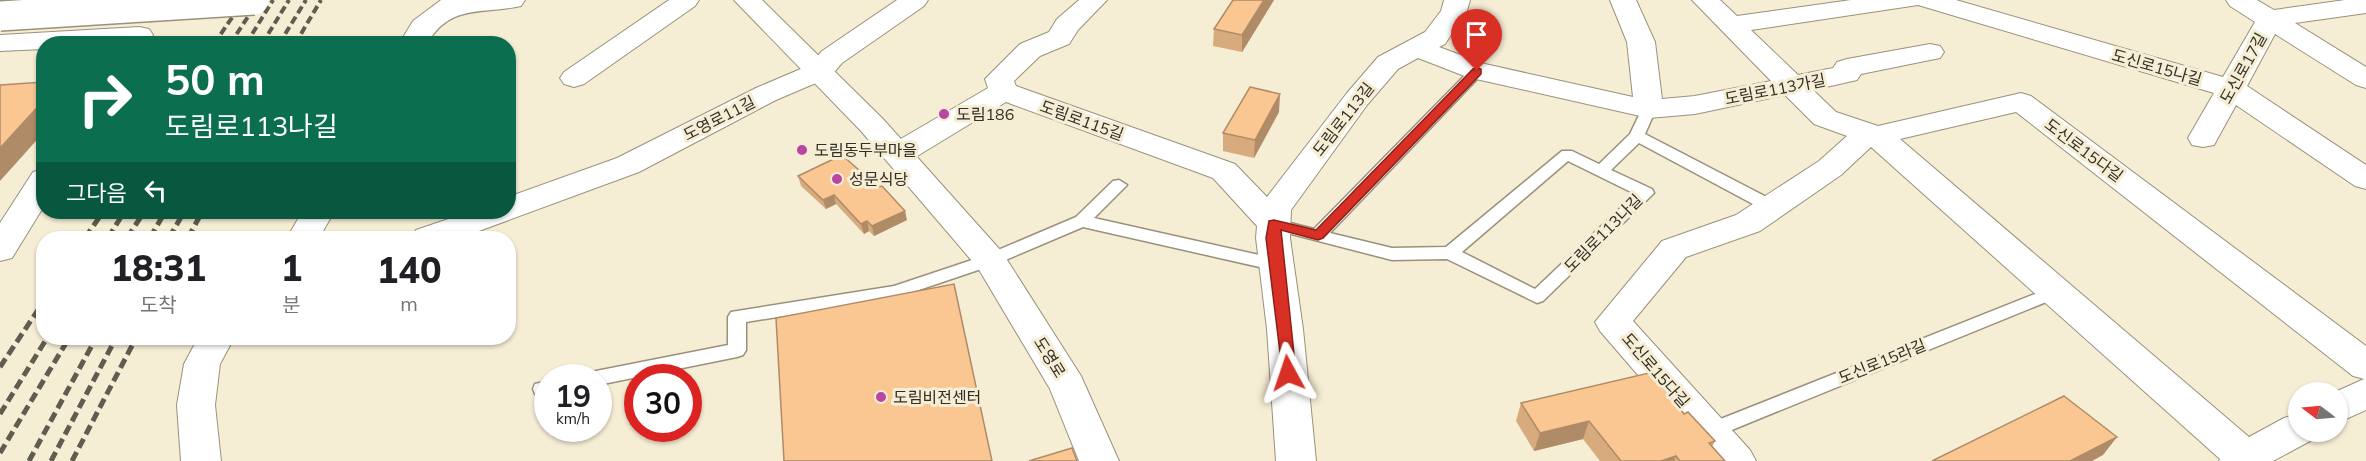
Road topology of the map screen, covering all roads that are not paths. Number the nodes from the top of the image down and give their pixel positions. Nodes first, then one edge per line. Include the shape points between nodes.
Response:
1 (254, 0) edge
2 (512, 0) edge
3 (686, 0) edge
4 (747, 0) edge
5 (915, 0) edge
6 (1094, 0) edge
7 (1457, 0) edge
8 (1623, 0) edge
9 (1705, 0) edge
10 (1908, 0) edge
11 (1927, 0) edge
12 (2239, 0) edge
13 (159, 1) edge
14 (452, 3) edge
15 (2366, 5) edge
16 (1967, 6) edge
17 (0, 16) edge
18 (2271, 19) junction
19 (1730, 25) junction
20 (138, 36) edge
21 (418, 36) edge
22 (36, 42) edge
23 (0, 43) edge
24 (1416, 48) junction
25 (1930, 52) dead end
26 (820, 71) junction
27 (1477, 71) junction
28 (574, 78) dead end
29 (2366, 79) edge
30 (1792, 86) junction
31 (2231, 89) junction
32 (1003, 91) junction
33 (1649, 109) junction
34 (1637, 136) junction
35 (1877, 136) junction
36 (2203, 138) dead end
37 (898, 154) junction
38 (1601, 171) junction
39 (2366, 179) edge
40 (1119, 185) dead end
41 (36, 191) edge
42 (516, 206) edge
43 (1772, 207) junction
44 (481, 219) edge
45 (1082, 221) junction
46 (1274, 224) junction
47 (448, 231) edge
48 (1318, 235) junction
49 (1, 246) edge
50 (1450, 253) junction
51 (990, 260) junction
52 (1276, 265) junction
53 (2055, 292) junction
54 (212, 345) edge
55 (2366, 366) edge
56 (612, 375) edge
57 (2366, 393) edge
58 (2348, 402) edge
59 (1710, 430) junction
60 (2288, 434) edge
61 (2242, 459) edge
62 (201, 461) edge
63 (1099, 461) edge
64 (1296, 461) edge
65 (1736, 461) edge

1 - 17 street, bridge
2 - 14 street
3 - 28 street
4 - 26 street, 도영로
5 - 26 street, 도영로11길 via 832,57
6 - 32 street via 1059,38 1030,50 999,79
7 - 24 street, 도림로113길 via 1436,38
8 - 33 street via 1641,42
9 - 19 street
10 - 19 street
11 - 16 street, 도신로15나길
12 - 18 street
13 - 20 street
14 - 21 street
15 - 18 street, 도신로17길
16 - 31 street, 도신로15나길
18 - 29 street
18 - 31 street, 도신로17길
19 - 30 street
22 - 23 street
24 - 27 street, 도림로113가길
24 - 46 street, 도림로113길 via 1388,63 1357,99 1275,208
25 - 30 street, 도림로113가길 via 1847,68 1847,74
26 - 37 street, 도영로
26 - 42 street, 도영로11길 via 766,94 628,165
27 - 33 street, 도림로113가길
27 - 48 lane
30 - 33 street, 도림로113가길 via 1695,105
30 - 35 street via 1825,118
31 - 36 street, 도신로17길
31 - 39 street, 도신로15나길
32 - 37 street
32 - 46 street, 도림로115길 via 1224,171
33 - 34 lane
34 - 38 lane
34 - 43 lane
35 - 43 street, 도신로15다길 via 1862,139 1830,168
35 - 53 street
35 - 55 street, 도신로15다길 via 2021,102
37 - 51 street, 도영로
38 - 50 lane, 도림로113나길 via 1567,154
38 - 50 lane, 도림로113나길 via 1646,193 1537,297
40 - 45 lane
41 - 49 street
43 - 59 street, 도신로15다길 via 1748,223 1674,249 1613,322
44 - 47 street
45 - 51 lane
45 - 52 lane
46 - 48 lane, 도림로113나길
46 - 52 street, 도림로113길
48 - 50 lane, 도림로113나길 via 1392,254
51 - 56 lane via 895,292 737,317 737,350
51 - 63 street, 도영로 via 1068,386
52 - 64 street, 도림로113길
53 - 59 lane, 도신로15라길
53 - 61 street
54 - 62 street via 202,364 196,405
57 - 58 street
59 - 65 street, 도신로15다길
60 - 61 street

